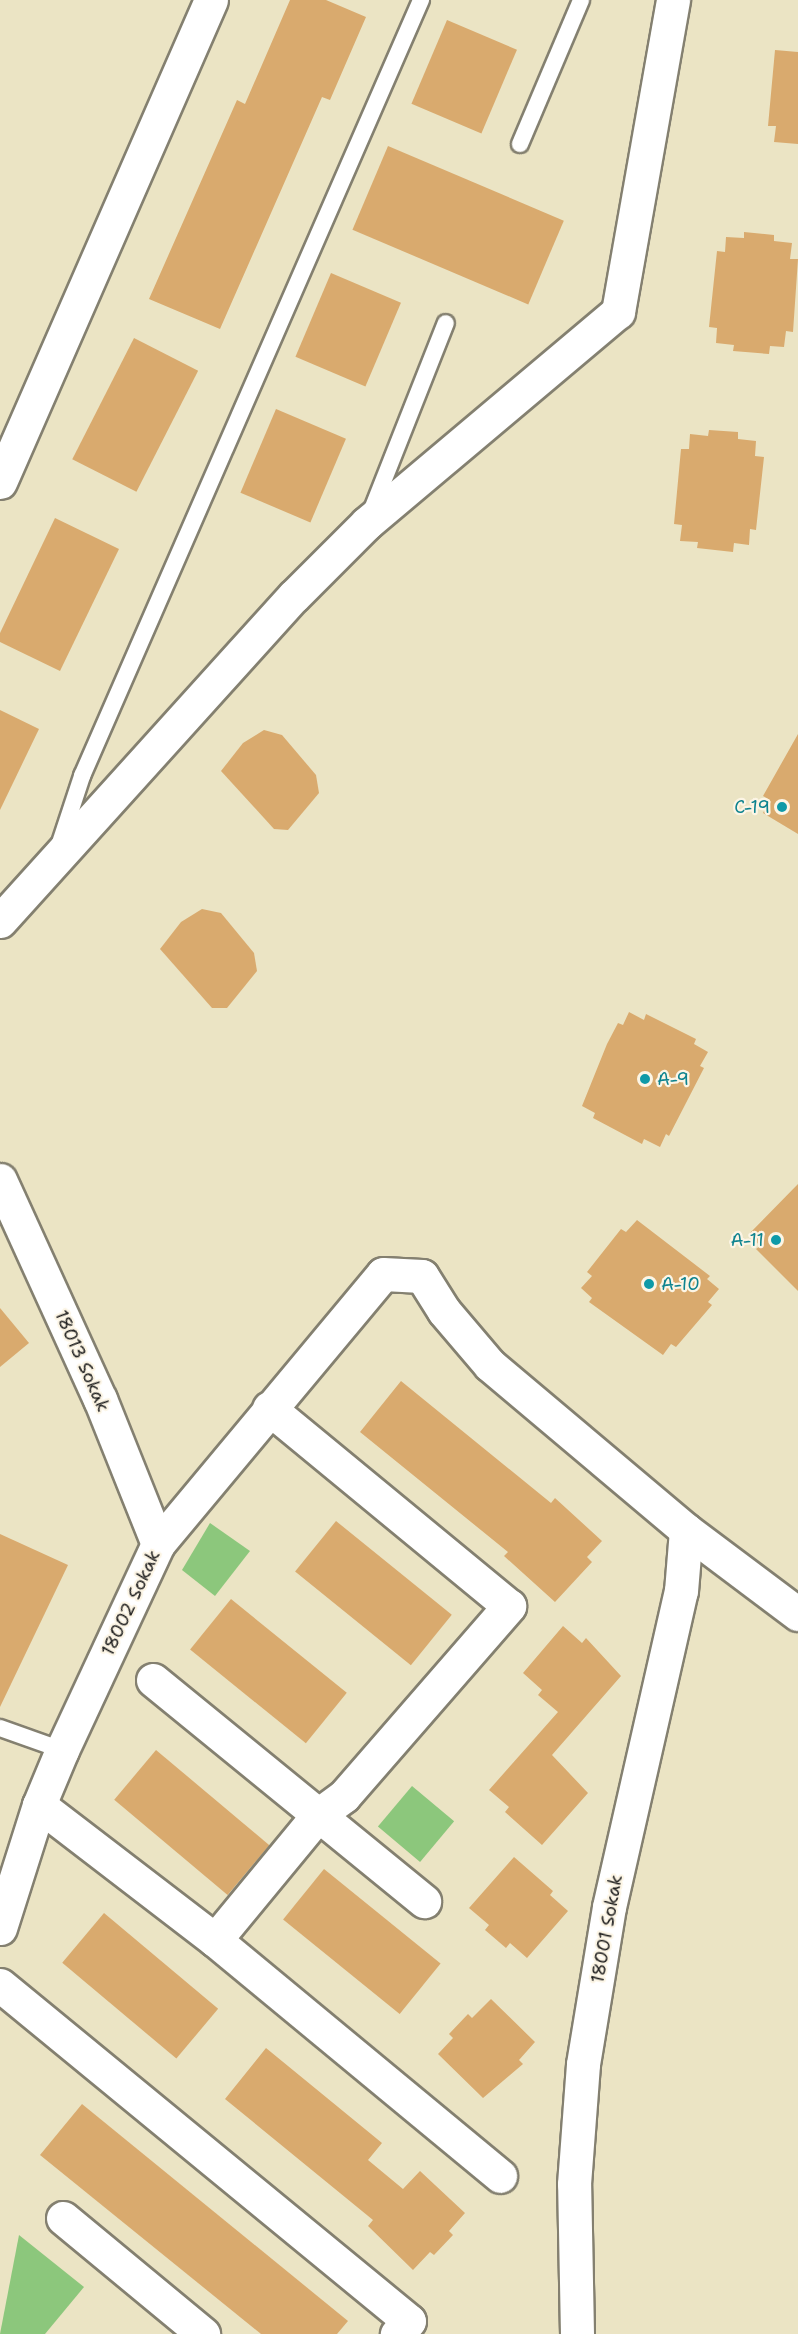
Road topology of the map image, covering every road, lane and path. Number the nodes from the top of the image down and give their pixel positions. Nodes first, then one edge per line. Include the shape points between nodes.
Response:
1 (211, 0) edge
2 (421, 0) edge
3 (581, 0) edge
4 (673, 0) edge
5 (520, 144) dead end
6 (446, 323) dead end
7 (0, 482) edge
8 (367, 523) junction
9 (54, 861) junction
10 (0, 921) edge
11 (1, 1184) edge
12 (269, 1408) junction
13 (686, 1530) junction
14 (158, 1544) junction
15 (798, 1614) edge
16 (153, 1680) dead end
17 (0, 1728) edge
18 (62, 1750) junction
19 (39, 1805) junction
20 (318, 1815) junction
21 (424, 1901) dead end
22 (0, 1928) edge
23 (215, 1940) junction
24 (0, 1985) edge
25 (500, 2176) dead end
26 (63, 2218) dead end
27 (202, 2334) edge
28 (397, 2334) edge
29 (577, 2334) edge

1 - 7 street
2 - 9 lane via 86,765
3 - 5 lane
4 - 8 street via 618,312
6 - 8 lane
8 - 9 street via 294,597
9 - 10 street
11 - 14 street, 18013 Sokak via 100,1399
12 - 13 street, 18002 Sokak via 383,1274 422,1276 444,1311 490,1365
12 - 14 street, 18002 Sokak
12 - 20 street via 508,1606 344,1796
13 - 15 street
13 - 29 street, 18001 Sokak via 681,1591 609,1907 583,2064 574,2184
14 - 18 street, 18002 Sokak
16 - 20 street
17 - 18 lane
18 - 19 street, 18002 Sokak
19 - 22 street, 18002 Sokak
19 - 23 street
20 - 21 street
20 - 23 street
23 - 25 street
24 - 28 street via 409,2321
26 - 27 street

